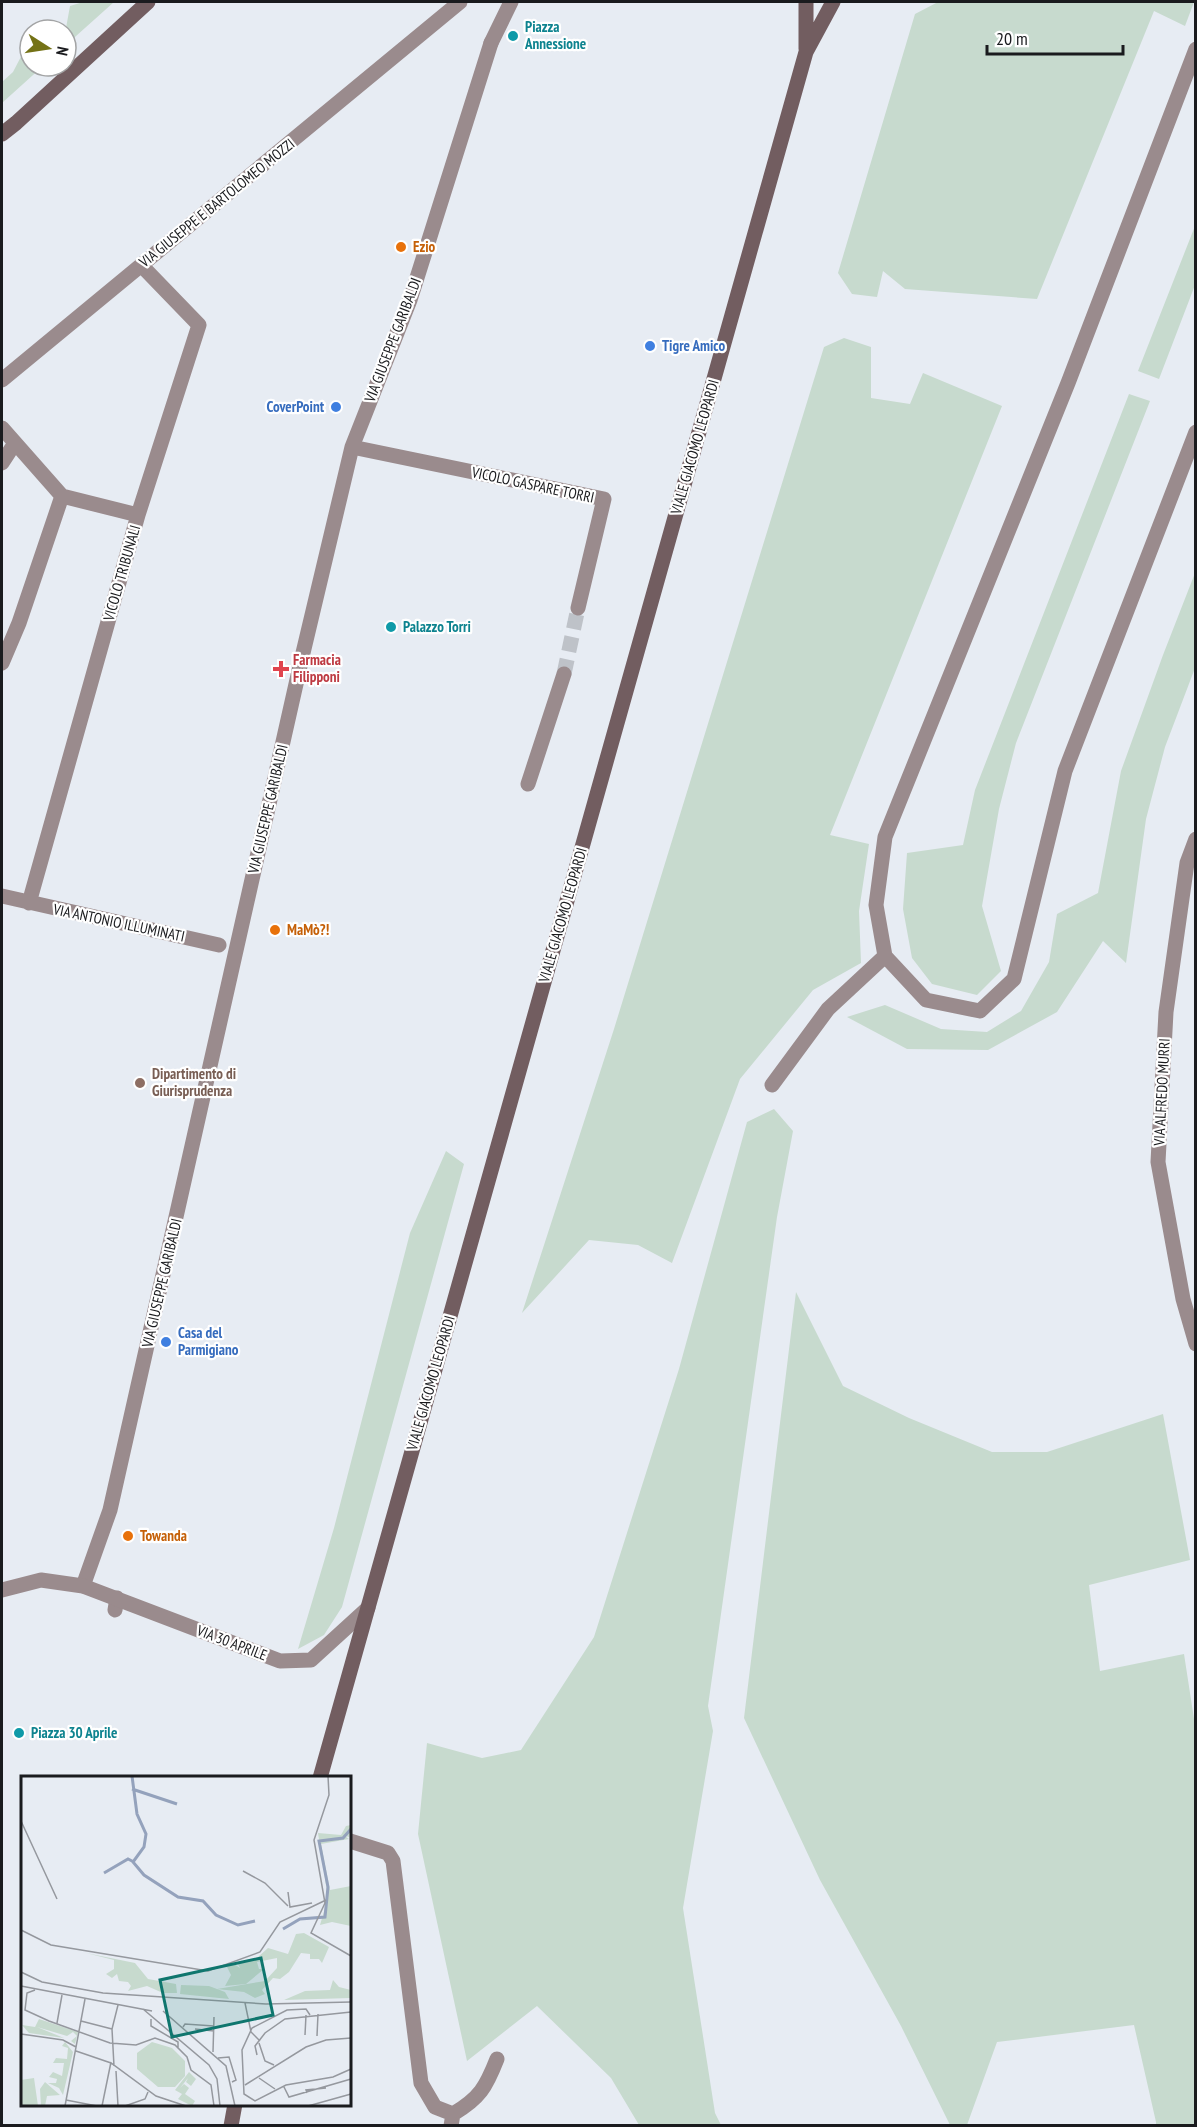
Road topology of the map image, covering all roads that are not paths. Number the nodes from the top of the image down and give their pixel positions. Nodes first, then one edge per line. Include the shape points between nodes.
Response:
1 (148, 2) edge
2 (460, 2) edge
3 (511, 2) edge
4 (806, 2) edge
5 (833, 2) edge
6 (1196, 50) edge
7 (806, 52) junction
8 (2, 134) edge
9 (141, 266) junction
10 (2, 380) edge
11 (2, 428) edge
12 (1196, 432) edge
13 (15, 443) junction
14 (352, 447) junction
15 (2, 463) edge
16 (62, 496) junction
17 (138, 515) junction
18 (578, 608) tunnel mouth
19 (2, 663) edge
20 (564, 674) tunnel mouth
21 (528, 784) dead end
22 (1196, 840) edge
23 (2, 896) edge
24 (29, 903) junction
25 (237, 949) junction
26 (885, 956) junction
27 (772, 1085) dead end
28 (1196, 1344) edge
29 (83, 1586) junction
30 (2, 1590) edge
31 (368, 1608) junction
32 (322, 1776) edge
33 (351, 1841) edge
34 (497, 2059) dead end
35 (235, 2106) edge
36 (452, 2120) edge
37 (231, 2126) edge

1 - 8 main road
2 - 9 street, VIA GIUSEPPE E BARTOLOMEO MOZZI
3 - 14 street, VIA GIUSEPPE GARIBALDI via 491,43 410,300
4 - 7 main road
5 - 7 main road
6 - 26 street via 1068,383 885,837 876,904
7 - 31 main road, VIALE GIACOMO LEOPARDI
9 - 10 street, VIA GIUSEPPE E BARTOLOMEO MOZZI
9 - 17 street, VICOLO TRIBUNALI via 199,325
11 - 13 street
12 - 26 street via 1065,771 1014,979 980,1011 926,1000
13 - 15 street
13 - 16 street
14 - 18 street, VICOLO GASPARE TORRI via 604,499
14 - 25 street, VIA GIUSEPPE GARIBALDI
16 - 17 street
16 - 19 street
17 - 24 street, VICOLO TRIBUNALI
20 - 21 street
22 - 28 street, VIA ALFREDO MURRI via 1187,863 1166,1012 1158,1162 1183,1299
23 - 24 street, VIA ANTONIO ILLUMINATI
24 - 25 street, VIA ANTONIO ILLUMINATI
25 - 29 street, VIA GIUSEPPE GARIBALDI via 110,1510
26 - 27 street via 828,1009
29 - 30 street, VIA 30 APRILE via 41,1580
29 - 31 street, VIA 30 APRILE via 116,1604 280,1661 311,1660
31 - 32 main road, VIALE GIACOMO LEOPARDI
33 - 36 street via 388,1853 393,1861 421,2083 435,2107
34 - 36 street via 487,2085
35 - 37 main road

